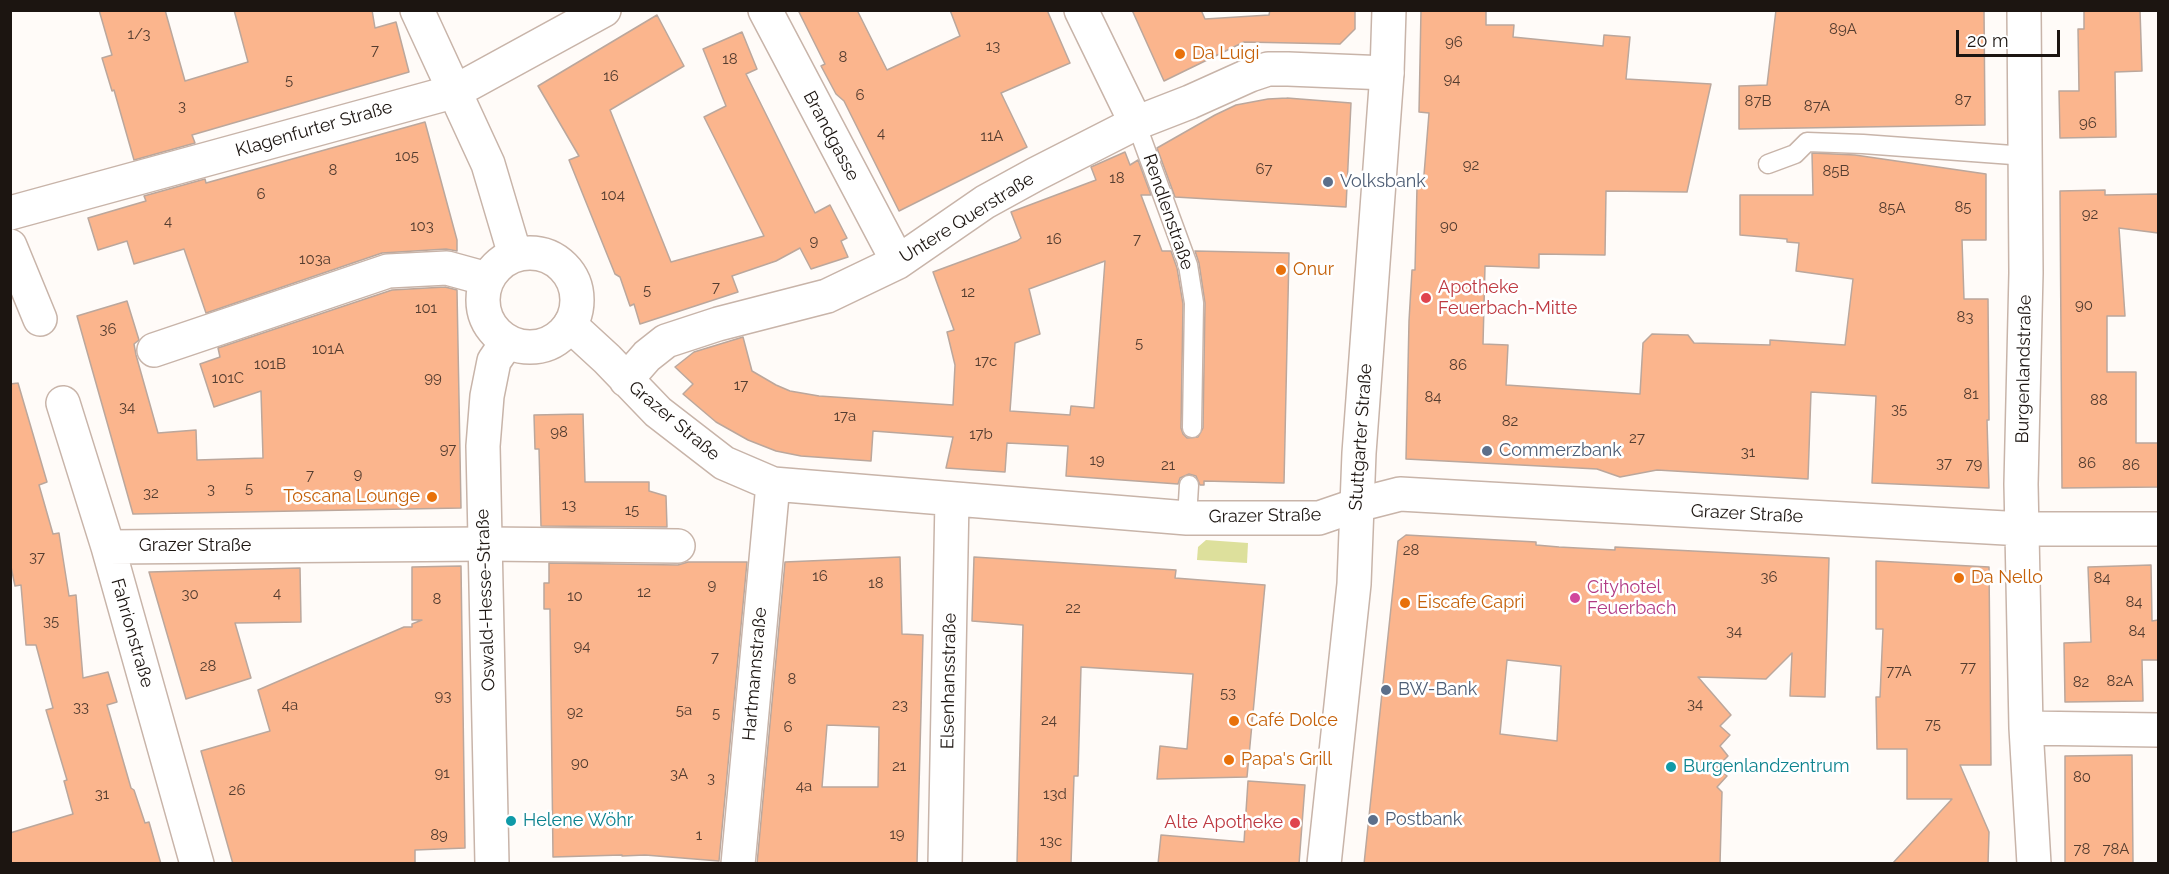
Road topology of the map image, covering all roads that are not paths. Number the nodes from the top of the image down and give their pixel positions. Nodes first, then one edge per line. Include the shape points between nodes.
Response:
1 (417, 10) edge
2 (604, 10) edge
3 (765, 10) edge
4 (1081, 10) edge
5 (1389, 10) edge
6 (2024, 10) edge
7 (1387, 73) junction
8 (456, 91) junction
9 (1136, 123) junction
10 (2026, 156) junction
11 (1767, 164) dead end
12 (10, 213) edge
13 (10, 246) edge
14 (515, 255) junction
15 (898, 262) junction
16 (487, 279) junction
17 (40, 319) dead end
18 (570, 325) junction
19 (507, 342) junction
20 (154, 350) dead end
21 (626, 380) junction
22 (63, 403) dead end
23 (1191, 428) dead end
24 (773, 484) junction
25 (1189, 485) dead end
26 (952, 499) junction
27 (1357, 505) junction
28 (1187, 518) junction
29 (2023, 529) junction
30 (2158, 529) edge
31 (486, 544) junction
32 (678, 546) dead end
33 (108, 547) junction
34 (2026, 728) junction
35 (2158, 730) edge
36 (197, 864) edge
37 (492, 864) edge
38 (738, 864) edge
39 (945, 864) edge
40 (1324, 864) edge
41 (2034, 864) edge

1 - 8 street
2 - 8 street, Klagenfurter Straße
3 - 15 street, Brandgasse
4 - 9 street, Rendlenstraße
5 - 7 street, Stuttgarter Straße
6 - 10 street, Burgenlandstraße
7 - 9 street, Untere Querstraße via 1268,69
7 - 27 street, Stuttgarter Straße
8 - 12 street, Klagenfurter Straße
8 - 14 street via 488,164
9 - 15 street, Untere Querstraße via 986,202
9 - 23 lane, Rendlenstraße via 1188,265 1194,303
10 - 11 lane via 1807,142 1795,154
10 - 29 street, Burgenlandstraße
13 - 17 street
14 - 16 street via 498,264
14 - 18 street via 547,255 562,264 577,293
15 - 21 street, Untere Querstraße via 827,296 666,341
16 - 19 street via 483,293 487,321
16 - 20 street via 447,268 388,271
18 - 19 street via 560,336 535,347
18 - 21 street, Grazer Straße
19 - 31 street, Oswald-Hesse-Straße via 494,361 486,406
21 - 24 street, Grazer Straße via 658,412 724,463
22 - 33 street, Fahrionstraße
24 - 26 street, Grazer Straße
24 - 38 street, Hartmannstraße
25 - 28 lane
26 - 28 street, Grazer Straße
26 - 39 street, Elsenhansstraße
27 - 28 street, Grazer Straße via 1319,518
27 - 29 street, Grazer Straße via 1400,494
27 - 40 street, Stuttgarter Straße via 1354,584
29 - 30 street, Grazer Straße
29 - 34 street, Burgenlandstraße
31 - 32 street, Grazer Straße
31 - 33 street, Grazer Straße
31 - 37 street, Oswald-Hesse-Straße
33 - 36 street, Fahrionstraße
34 - 35 street
34 - 41 street, Burgenlandstraße

